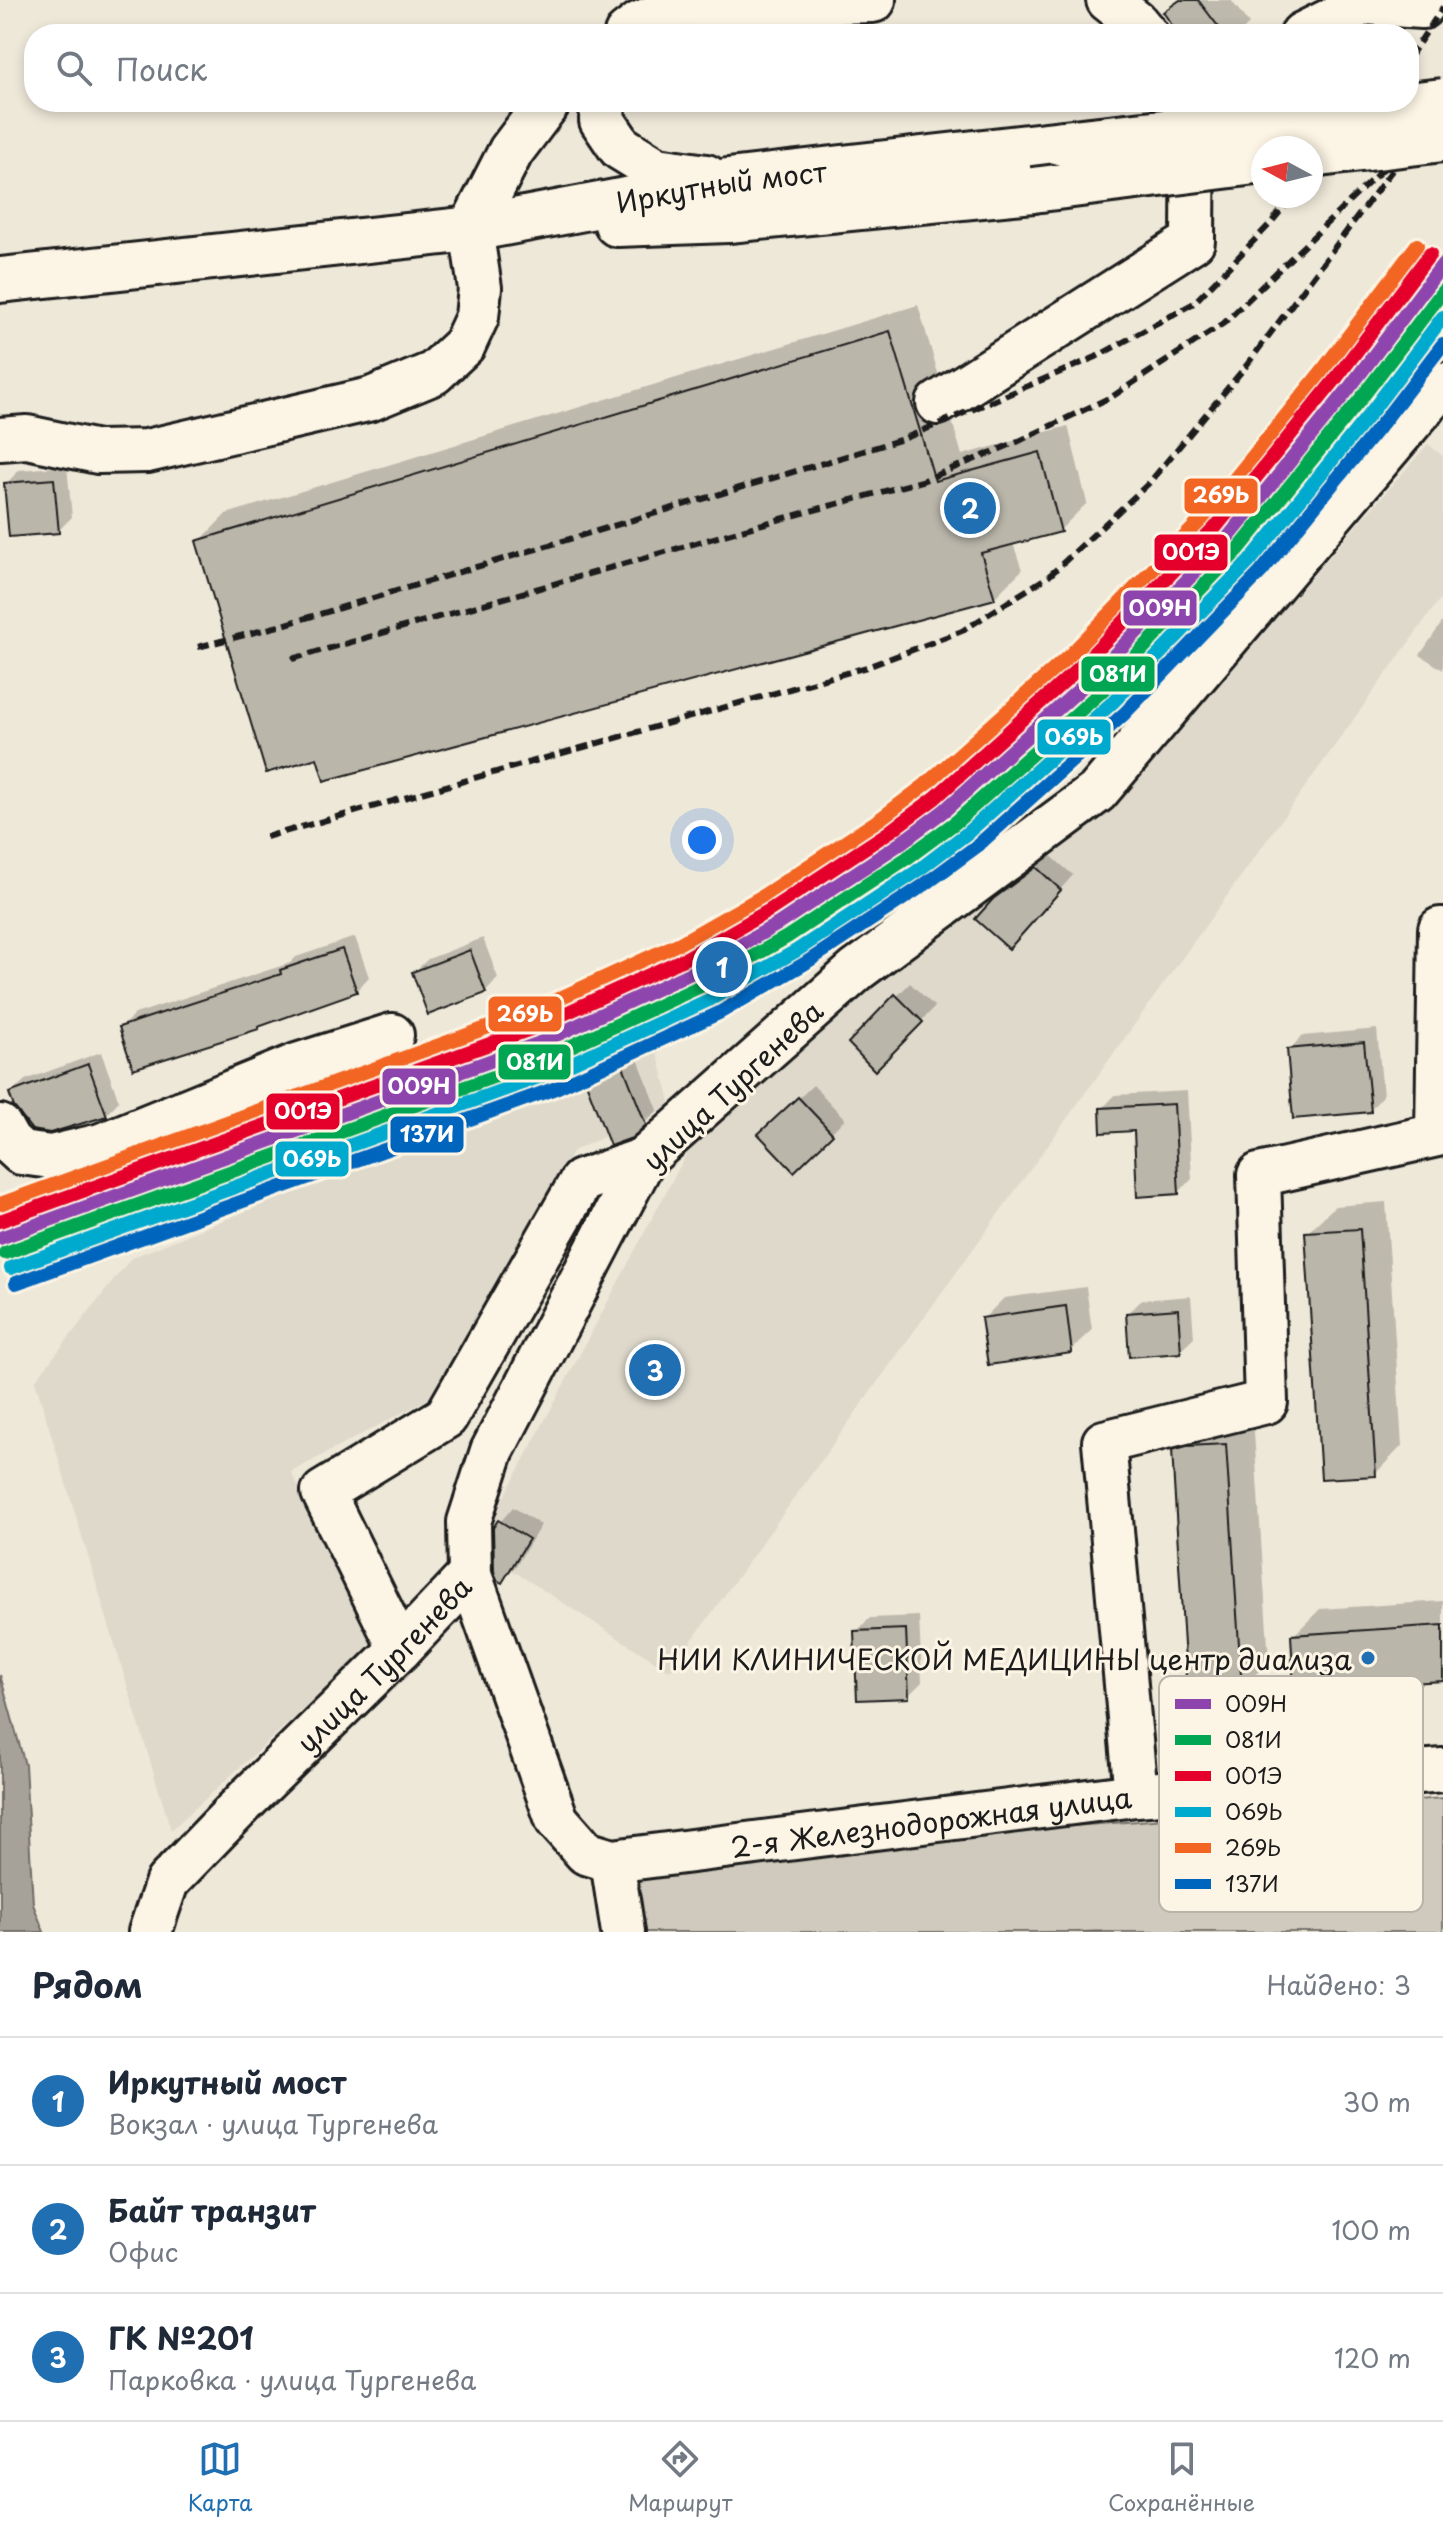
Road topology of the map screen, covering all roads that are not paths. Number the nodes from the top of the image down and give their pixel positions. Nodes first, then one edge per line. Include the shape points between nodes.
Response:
1 (873, 0) edge
2 (1108, 0) edge
3 (1427, 0) edge
4 (640, 24) edge
5 (1138, 24) edge
6 (1322, 24) edge
7 (1443, 101) edge
8 (1419, 104) edge
9 (540, 112) edge
10 (602, 112) edge
11 (1194, 112) edge
12 (1343, 112) edge
13 (1443, 139) edge
14 (1323, 154) edge
15 (1251, 163) edge
16 (728, 181) junction
17 (471, 229) junction
18 (0, 280) edge
19 (1443, 384) edge
20 (938, 403) dead end
21 (0, 439) edge
22 (1443, 929) edge
23 (392, 1035) dead end
24 (0, 1126) edge
25 (644, 1159) junction
26 (470, 1575) junction
27 (400, 1649) junction
28 (1443, 1770) edge
29 (1423, 1772) edge
30 (1159, 1793) edge
31 (1136, 1795) junction
32 (612, 1861) junction
33 (150, 1930) edge
34 (623, 1932) edge

1 - 4 main road via 684,5
2 - 5 street
3 - 6 street via 1422,7 1365,3
7 - 8 main road, Иркутный мост, bridge
9 - 17 main road via 511,151
10 - 16 main road via 602,120 621,148 657,170
11 - 20 street via 1193,241
12 - 16 main road, Иркутный мост, bridge
13 - 14 main road, bridge
15 - 17 main road, bridge via 728,220
16 - 17 main road, Иркутный мост
17 - 18 main road, Иркутный мост
17 - 21 street via 480,288 477,317 464,345 434,373 371,399 147,451 98,452 27,437
19 - 25 street, улица Тургенева via 1097,792 857,970
22 - 31 street via 1437,1135 1259,1175 1266,1402 1104,1442
23 - 24 street via 297,1065 101,1145 51,1157 21,1153
25 - 26 street, улица Тургенева via 492,1451 469,1522
25 - 27 street via 581,1181 446,1417 323,1492
26 - 27 street, улица Тургенева
26 - 32 street via 557,1820 586,1853
27 - 33 street, улица Тургенева via 167,1882
28 - 29 street, 2-я Железнодорожная улица
30 - 31 street, 2-я Железнодорожная улица
31 - 32 street, 2-я Железнодорожная улица
32 - 34 street

